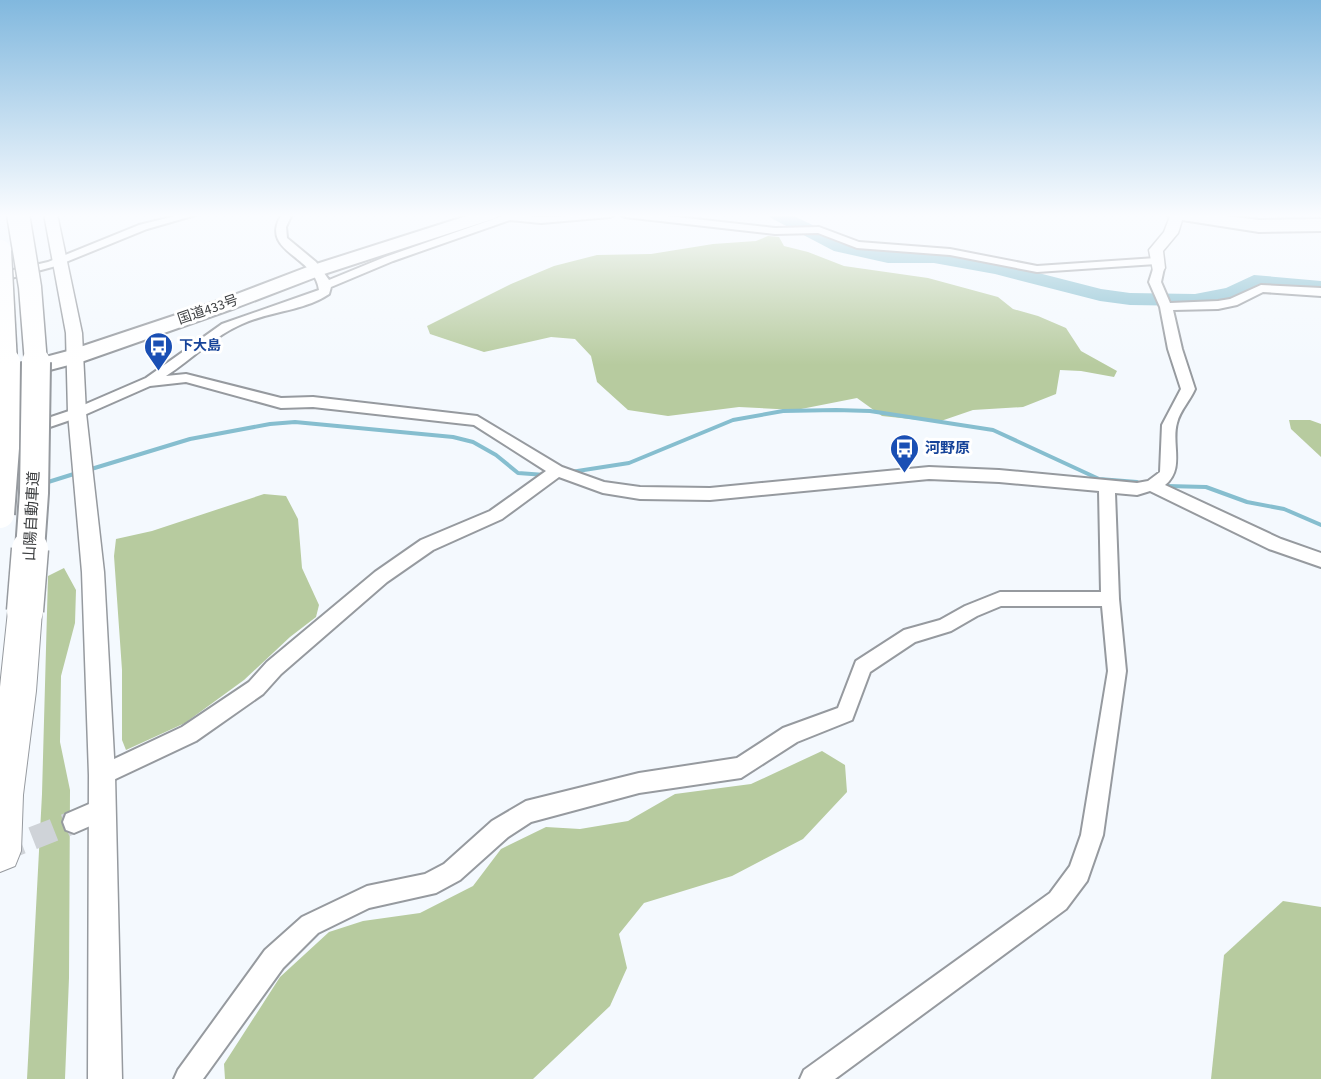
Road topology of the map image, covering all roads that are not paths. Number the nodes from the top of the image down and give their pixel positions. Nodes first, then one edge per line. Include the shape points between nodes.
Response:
1 (1, 264) edge
2 (26, 264) edge
3 (48, 264) edge
4 (62, 264) edge
5 (308, 264) edge
6 (354, 264) edge
7 (1013, 264) edge
8 (1150, 264) edge
9 (1157, 264) edge
10 (319, 276) junction
11 (0, 277) edge
12 (1321, 292) edge
13 (1163, 302) junction
14 (76, 351) junction
15 (0, 367) edge
16 (0, 376) edge
17 (147, 382) junction
18 (77, 413) junction
19 (0, 439) edge
20 (556, 471) junction
21 (1153, 486) junction
22 (1107, 487) junction
23 (0, 514) edge
24 (1321, 560) edge
25 (1110, 599) junction
26 (102, 775) junction
27 (2, 804) edge
28 (102, 808) junction
29 (74, 822) tunnel mouth
30 (0, 851) edge
31 (105, 1079) edge
32 (187, 1079) edge
33 (813, 1079) edge

1 - 23 highway, 山陽自動車道, bridge via 6,392
2 - 27 highway, 山陽自動車道, bridge via 37,379 34,493 18,691
3 - 11 street
4 - 14 street
5 - 10 street
6 - 10 highway, 国道433号
7 - 8 street via 1056,269
9 - 13 street via 1155,282
10 - 14 highway, 国道433号
10 - 17 street via 325,291 315,298 238,321
12 - 13 street via 1274,288 1218,305
13 - 21 street via 1188,388 1172,412 1168,427 1169,473
14 - 15 highway, 国道433号
14 - 16 highway, 国道433号
14 - 18 street
17 - 18 street
17 - 20 street via 195,378 281,403 313,402 471,419 485,424
18 - 19 street
18 - 26 street via 93,572
20 - 22 street via 603,487 677,495 929,473
20 - 26 street via 496,515 427,545 390,571 274,668 256,688 189,734
21 - 22 street
21 - 24 street via 1275,544
22 - 25 street
25 - 32 street via 1000,599 945,626 910,636 863,667 844,714 790,735 741,768 639,783 526,812 500,829 452,872 428,885 367,897 310,925 274,959
25 - 33 street via 1117,671 1092,835 1079,873 1058,901
26 - 28 street
27 - 30 highway, 山陽自動車道
28 - 29 street
28 - 31 street

